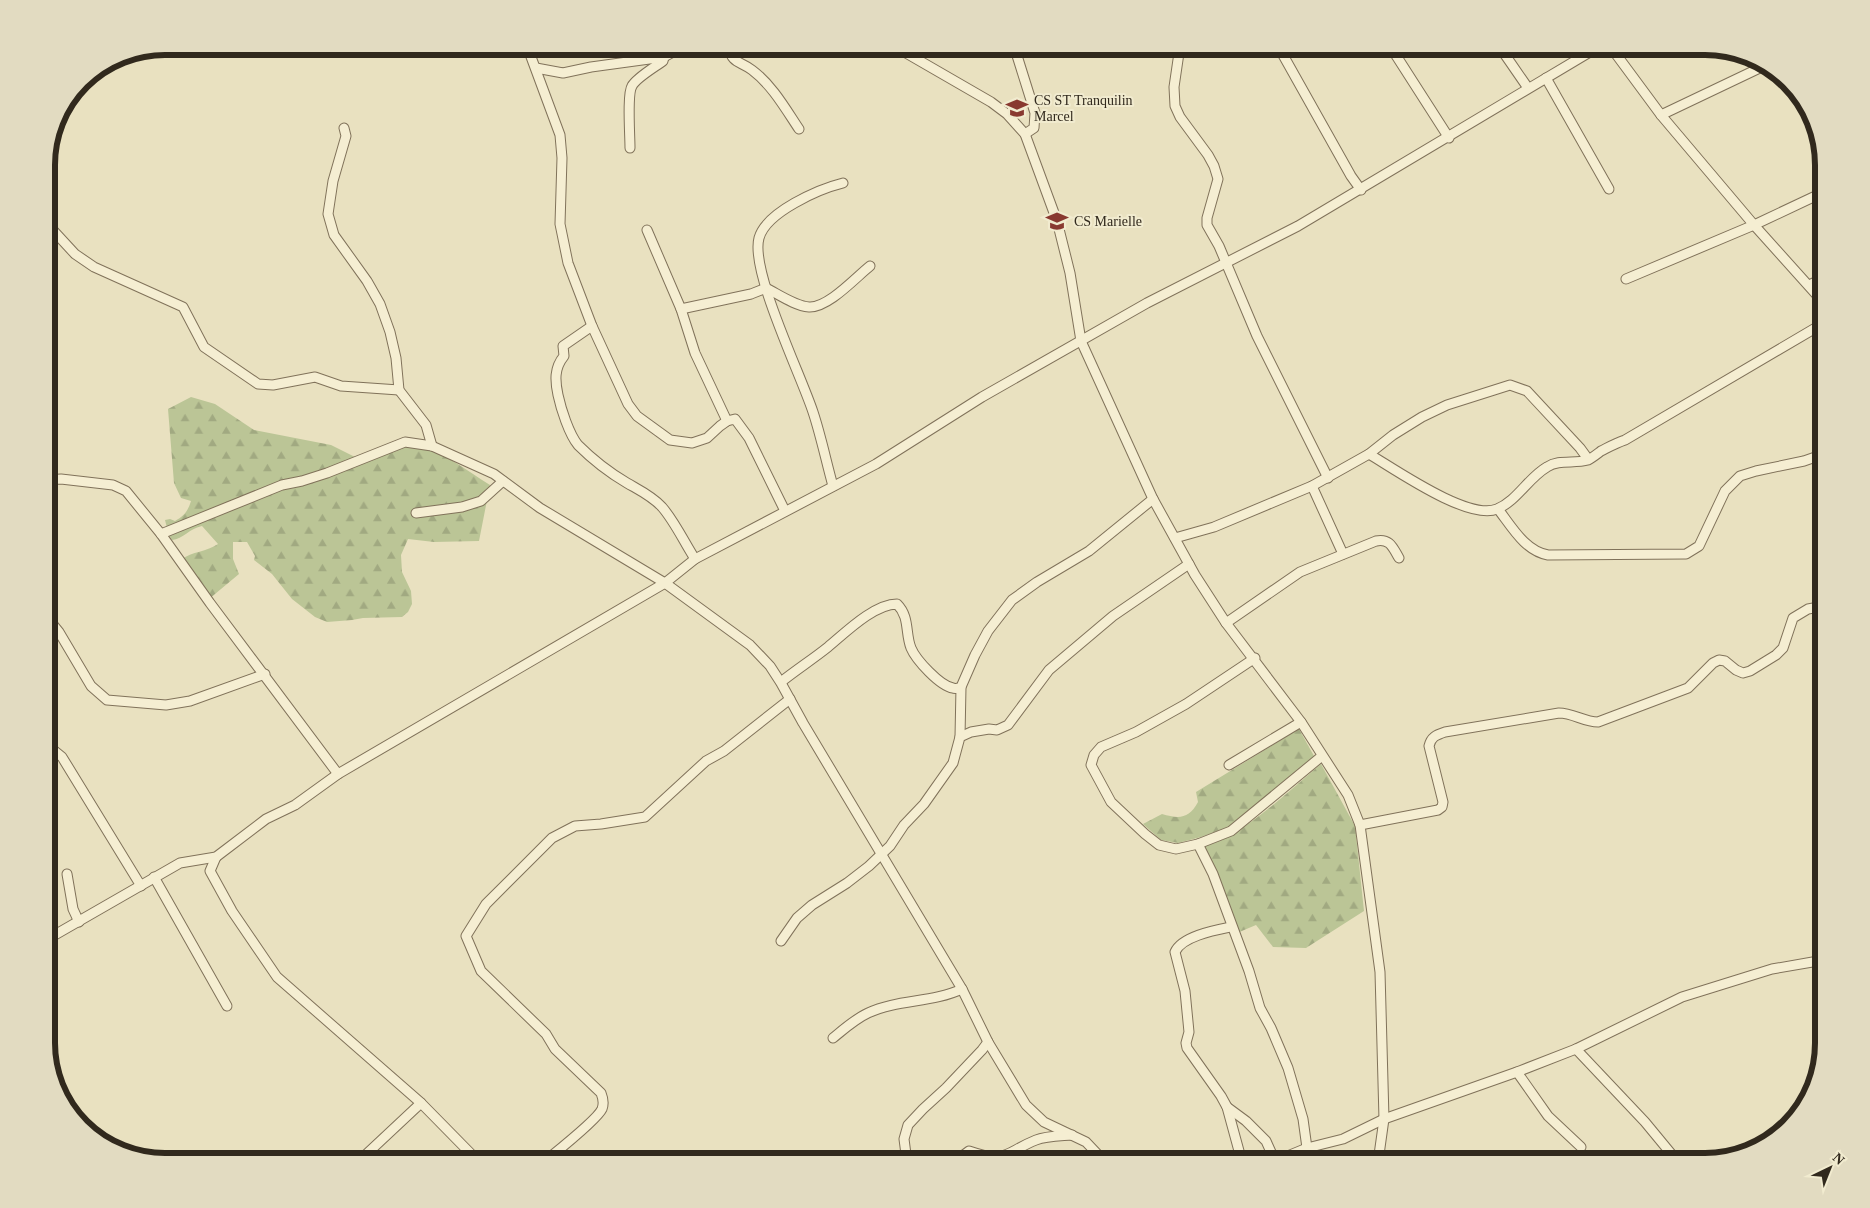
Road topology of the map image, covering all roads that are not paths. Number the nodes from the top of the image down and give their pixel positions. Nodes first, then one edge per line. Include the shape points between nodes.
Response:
1 (531, 55) edge
2 (668, 55) edge
3 (731, 55) edge
4 (910, 55) edge
5 (1017, 55) edge
6 (1179, 55) edge
7 (1283, 55) edge
8 (1396, 55) edge
9 (1505, 55) edge
10 (1585, 55) edge
11 (1617, 55) edge
12 (664, 57) junction
13 (536, 68) junction
14 (1757, 68) edge
15 (1546, 78) junction
16 (1528, 88) junction
17 (1661, 115) junction
18 (344, 128) dead end
19 (799, 129) dead end
20 (1025, 134) junction
21 (1448, 138) junction
22 (630, 148) dead end
23 (843, 183) dead end
24 (1361, 190) junction
25 (1610, 190) dead end
26 (1815, 196) edge
27 (1754, 225) junction
28 (647, 230) dead end
29 (55, 232) edge
30 (1226, 263) junction
31 (870, 266) dead end
32 (1626, 279) dead end
33 (1815, 282) edge
34 (1809, 285) junction
35 (766, 288) junction
36 (1815, 292) edge
37 (681, 310) junction
38 (592, 326) junction
39 (1815, 328) edge
40 (1080, 341) junction
41 (399, 390) junction
42 (727, 421) junction
43 (432, 446) junction
44 (1370, 454) junction
45 (1815, 457) edge
46 (1588, 460) junction
47 (1328, 478) junction
48 (55, 479) edge
49 (502, 481) junction
50 (833, 486) junction
51 (1312, 486) junction
52 (1153, 499) junction
53 (1498, 509) junction
54 (785, 511) junction
55 (416, 512) dead end
56 (161, 534) junction
57 (1175, 538) junction
58 (1342, 554) junction
59 (1399, 558) dead end
60 (695, 559) junction
61 (1189, 564) junction
62 (666, 583) junction
63 (1815, 608) edge
64 (1226, 622) junction
65 (55, 627) edge
66 (1255, 658) junction
67 (265, 674) junction
68 (781, 682) junction
69 (961, 687) junction
70 (790, 699) junction
71 (1301, 722) junction
72 (960, 737) junction
73 (55, 751) edge
74 (1322, 756) junction
75 (1229, 765) dead end
76 (338, 774) junction
77 (1360, 825) junction
78 (1198, 844) junction
79 (881, 855) junction
80 (216, 857) junction
81 (67, 874) dead end
82 (154, 877) junction
83 (141, 886) junction
84 (79, 922) junction
85 (1231, 926) junction
86 (55, 935) edge
87 (781, 940) dead end
88 (1815, 962) edge
89 (962, 989) junction
90 (227, 1006) dead end
91 (833, 1038) dead end
92 (988, 1042) junction
93 (1576, 1049) junction
94 (1517, 1072) junction
95 (421, 1103) junction
96 (1227, 1107) junction
97 (1384, 1119) junction
98 (1072, 1135) junction
99 (1307, 1148) junction
100 (1581, 1148) dead end
101 (368, 1153) edge
102 (470, 1153) edge
103 (554, 1153) edge
104 (906, 1153) edge
105 (1012, 1153) edge
106 (1096, 1153) edge
107 (1240, 1153) edge
108 (1271, 1153) edge
109 (1294, 1153) edge
110 (1379, 1153) edge
111 (1671, 1153) edge

1 - 13 street
2 - 12 street
3 - 19 street via 737,63 749,67 765,80
4 - 20 street via 991,102
5 - 20 street via 1035,113 1034,128
6 - 30 street via 1175,106 1214,166 1218,179 1207,218
7 - 24 street via 1350,176
8 - 21 street
9 - 16 street
10 - 15 street
11 - 17 street
12 - 13 street via 563,73
12 - 22 street via 632,84 628,96
13 - 38 street via 560,135 560,224 568,263
14 - 17 street
15 - 16 street
15 - 25 street
16 - 21 street
17 - 27 street
18 - 41 street via 346,136 328,214 334,234 380,304 396,358
20 - 40 street via 1057,221 1070,273
21 - 24 street
23 - 35 street via 792,204 771,220 759,238 758,260
24 - 30 street
26 - 27 street
27 - 32 street
27 - 34 street
28 - 37 street
29 - 41 street via 75,254 94,267 183,308 204,347 258,384 273,385 315,377 341,386
30 - 40 street
30 - 47 street via 1253,328
31 - 35 street via 831,300 810,307
33 - 34 street
34 - 36 street
35 - 37 street
35 - 50 street via 814,413
37 - 42 street via 695,352
38 - 42 street via 628,404 654,429 670,440 692,443 708,438
38 - 60 street via 564,346 564,356 558,363 555,381 560,405 572,434 578,444 598,461 662,507
39 - 46 street
40 - 50 street via 982,397 876,464
40 - 52 street
41 - 43 street via 426,426
42 - 54 street via 735,419 749,438
43 - 49 street via 494,474
43 - 56 street via 405,442 327,473 282,485
44 - 46 street via 1422,417 1447,405 1510,386 1527,391
44 - 47 street
44 - 53 street via 1450,502 1480,511
45 - 53 street via 1740,476 1725,491 1699,546 1686,554 1537,553 1527,546
46 - 53 street via 1548,466
47 - 51 street
48 - 56 street via 113,485 126,491
49 - 55 street via 481,501 462,507
49 - 62 street
50 - 54 street
51 - 57 street via 1214,527
51 - 58 street
52 - 57 street
52 - 69 street via 1088,551 1012,600 988,631
54 - 60 street
56 - 67 street
57 - 61 street
58 - 59 street via 1382,540 1390,542
58 - 64 street via 1300,572
60 - 62 street
61 - 64 street
61 - 72 street via 1113,616 1049,670 1008,725
62 - 68 street via 750,645
62 - 76 street
63 - 77 street via 1793,618 1782,648 1750,671 1743,673 1719,660 1688,688 1598,722 1559,713 1434,736 1429,746 1442,807
64 - 66 street
65 - 67 street via 92,686 108,700 166,705 190,701
66 - 71 street
66 - 78 street via 1186,704 1101,747 1094,755 1091,765 1111,802 1145,834 1159,845 1176,850
67 - 76 street
68 - 69 street via 859,620 889,604 897,604 906,616 908,640 918,659 938,679 954,688
68 - 70 street
69 - 72 street
70 - 79 street
70 - 103 street via 724,751 706,761 645,817 575,826 552,838 486,904 466,936 481,971 601,1093 602,1109
71 - 74 street
71 - 75 street
72 - 79 street via 952,763 924,804
73 - 83 street via 62,757
74 - 77 street via 1348,795
74 - 78 street via 1231,831
76 - 80 street via 295,805 266,819
77 - 97 street via 1380,972
78 - 85 street via 1213,874
79 - 87 street via 812,905 797,918
79 - 89 street
80 - 82 street via 180,862
80 - 95 street via 210,871 218,889 276,977
81 - 84 street via 73,909
82 - 83 street
82 - 90 street
83 - 84 street
84 - 86 street
85 - 96 street via 1184,942 1175,952 1185,991 1187,1048
85 - 99 street via 1250,971 1260,1008 1288,1068 1303,1119
88 - 93 street via 1772,969 1682,997
89 - 91 street via 868,1013
89 - 92 street
92 - 98 street via 1026,1105 1044,1122
92 - 104 street via 908,1125 904,1139
93 - 94 street
93 - 111 street
94 - 97 street
94 - 100 street via 1548,1116
95 - 101 street
95 - 102 street
96 - 107 street
96 - 108 street via 1266,1141
97 - 99 street via 1343,1139
97 - 110 street
98 - 105 street via 1038,1139
98 - 106 street via 1086,1142
99 - 109 street

